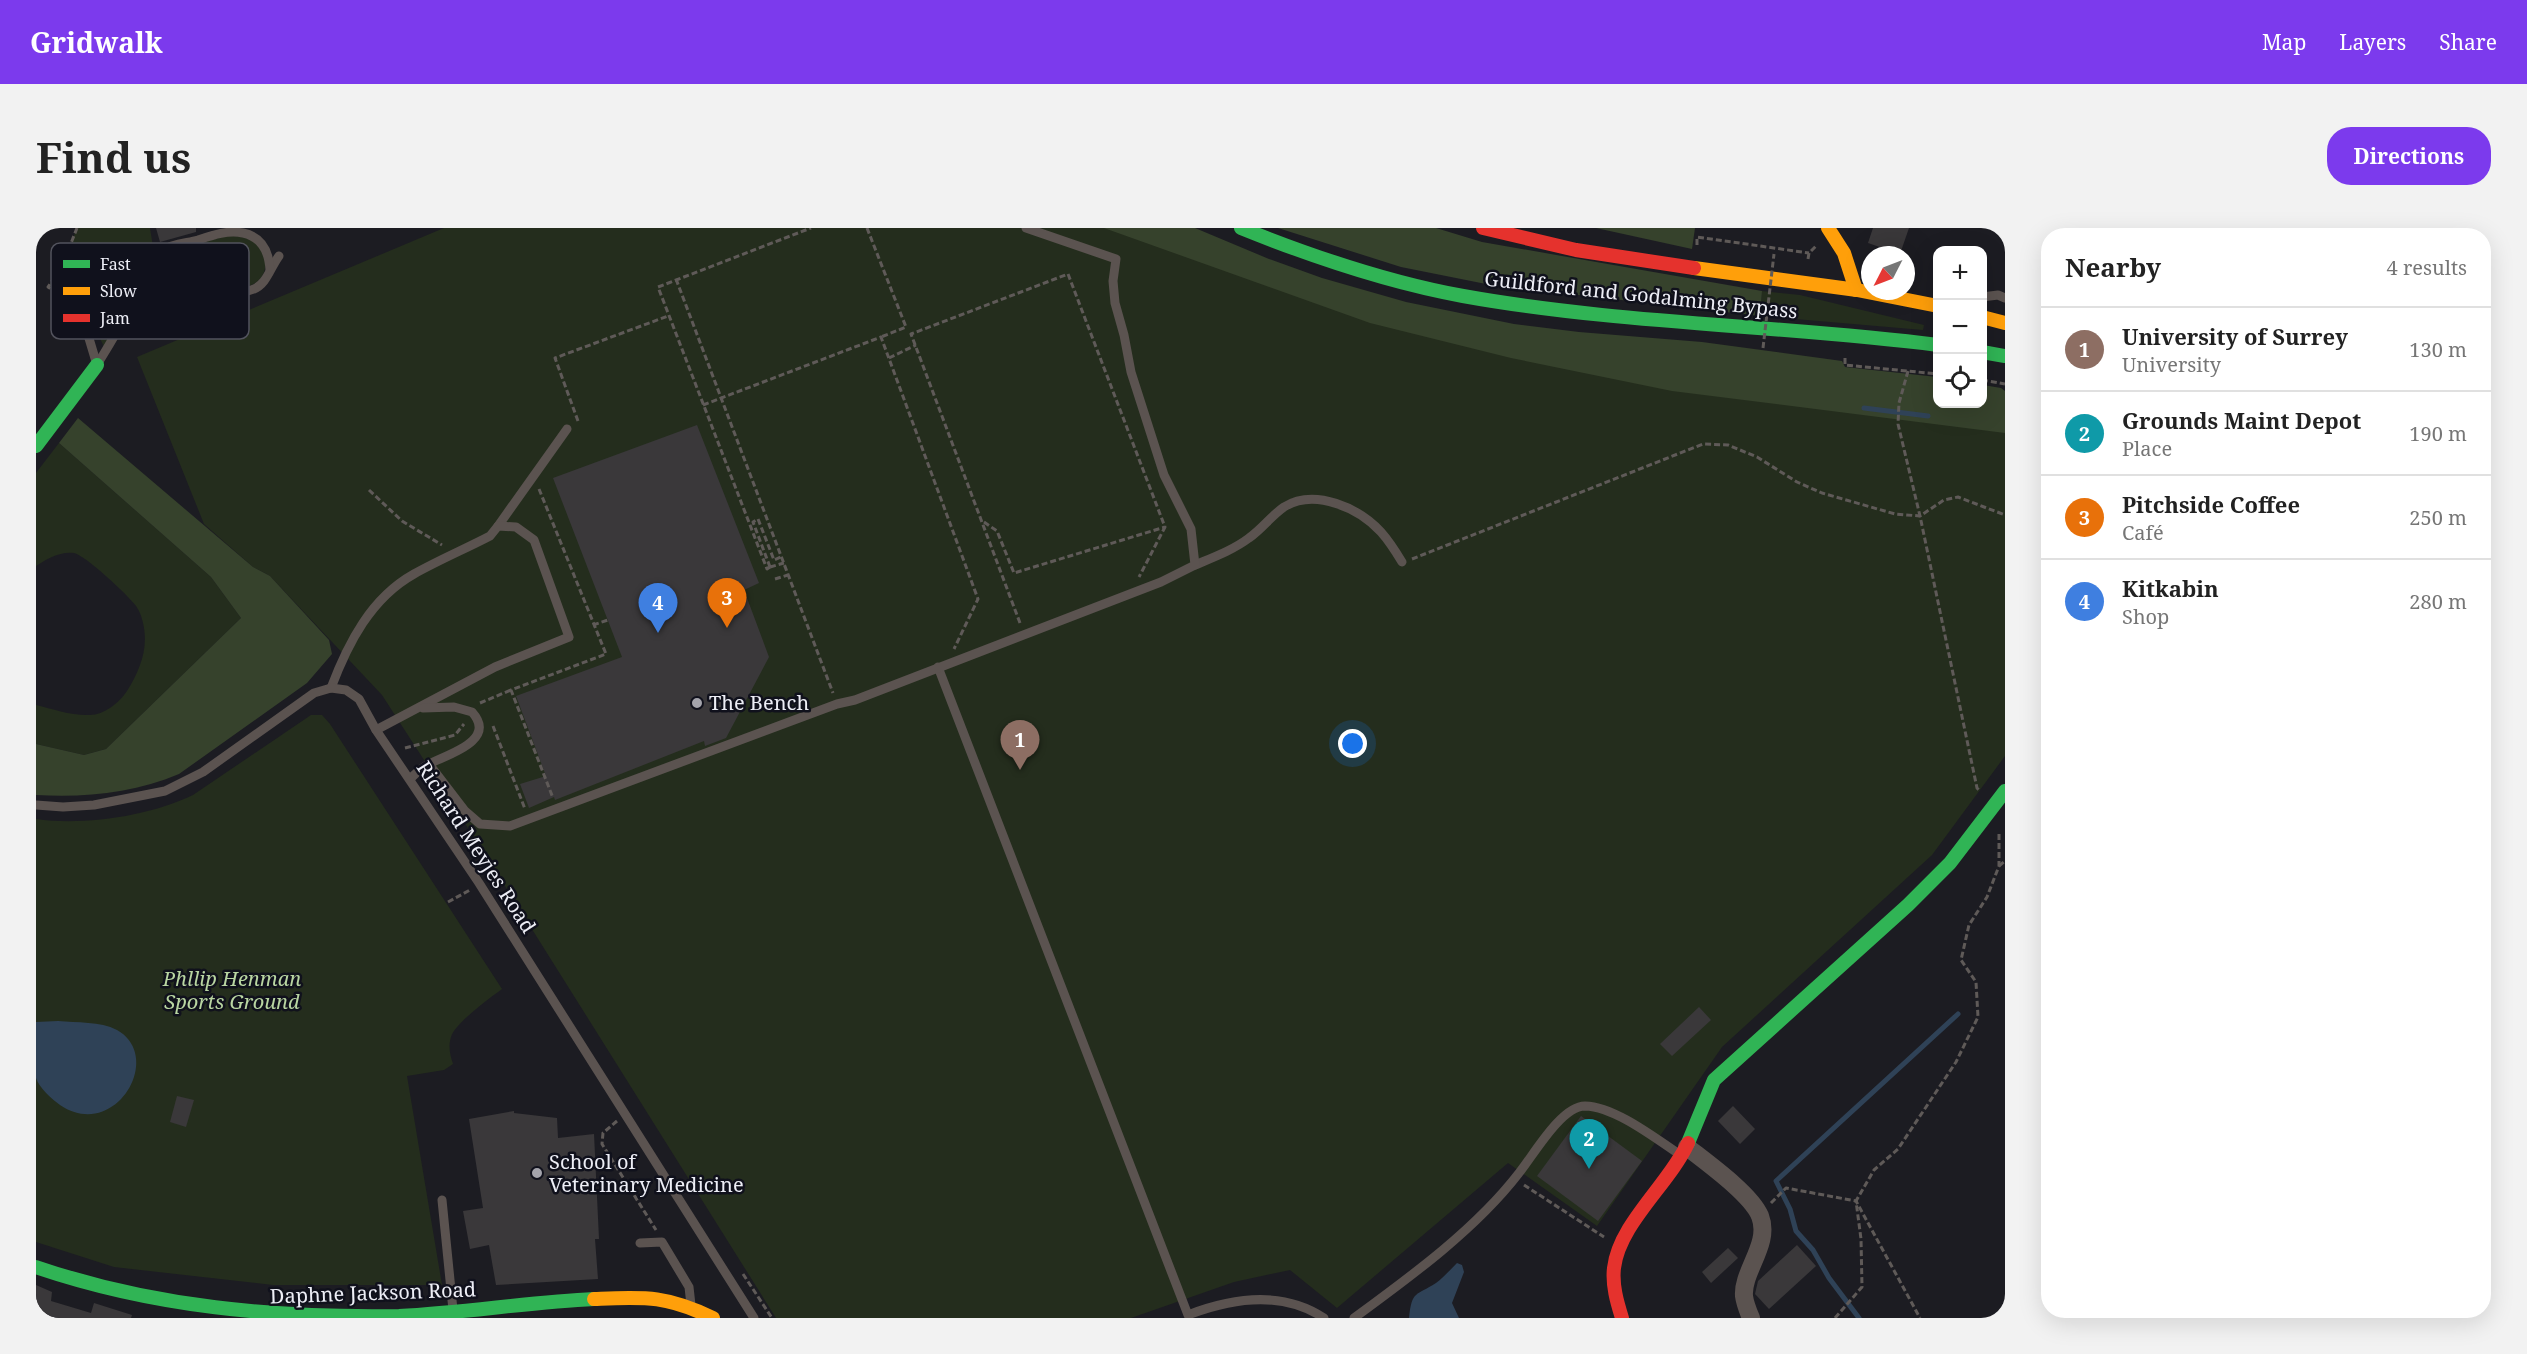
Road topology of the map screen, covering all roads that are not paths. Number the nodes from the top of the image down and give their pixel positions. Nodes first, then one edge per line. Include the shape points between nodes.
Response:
1 (1026, 228) edge
2 (1242, 228) edge
3 (1483, 228) edge
4 (1830, 228) edge
5 (186, 243) edge
6 (279, 256) dead end
7 (270, 270) junction
8 (249, 289) edge
9 (1856, 290) junction
10 (1987, 296) edge
11 (2005, 298) edge
12 (1933, 305) edge
13 (1987, 318) edge
14 (2005, 323) edge
15 (89, 339) edge
16 (112, 339) edge
17 (1933, 345) edge
18 (1987, 353) edge
19 (2005, 356) edge
20 (97, 365) junction
21 (567, 429) road end
22 (36, 446) edge
23 (498, 526) junction
24 (1402, 562) road end
25 (1195, 565) junction
26 (943, 666) junction
27 (331, 688) junction
28 (409, 713) junction
29 (376, 729) junction
30 (429, 764) junction
31 (410, 779) junction
32 (2005, 791) edge
33 (36, 805) edge
34 (1684, 1151) junction
35 (442, 1200) dead end
36 (640, 1243) dead end
37 (36, 1267) edge
38 (691, 1307) junction
39 (453, 1310) junction
40 (514, 1312) edge
41 (713, 1318) edge
42 (754, 1318) edge
43 (1324, 1318) edge
44 (1354, 1318) edge
45 (1622, 1318) edge
46 (1751, 1318) edge

1 - 25 lane via 1116,259 1115,303 1131,372 1164,475 1191,529
2 - 17 main road, Guildford and Godalming Bypass via 1314,256 1398,281 1492,301
3 - 9 main road, Guildford and Godalming Bypass via 1621,260
4 - 9 main road via 1844,253
5 - 7 lane via 226,232 247,234 265,248
6 - 7 lane
7 - 8 lane via 264,282
9 - 12 main road, Guildford and Godalming Bypass
10 - 11 lane
13 - 14 main road
15 - 20 lane
16 - 20 lane
18 - 19 main road
20 - 22 main road
21 - 23 lane
23 - 27 lane via 490,536 414,573 384,598 354,636
23 - 28 lane via 516,527 534,540 568,637 495,667
24 - 25 lane via 1381,532 1363,516 1326,500 1301,501 1285,507 1250,538
25 - 26 lane via 1161,582
26 - 30 lane via 510,826 480,824 465,811
26 - 43 lane via 1188,1316 1209,1307 1265,1299 1288,1300
27 - 29 lane, Richard Meyjes Road via 345,690 359,699
27 - 33 lane via 314,693 203,772 165,791 94,805
28 - 29 lane
28 - 30 lane via 444,706 463,708 476,716 477,732 472,742 462,751
29 - 31 lane, Richard Meyjes Road
30 - 31 lane
31 - 42 lane, Richard Meyjes Road
32 - 34 main road via 1950,863 1908,905 1720,1072 1707,1090
34 - 44 lane via 1626,1120 1584,1106 1567,1113 1514,1179 1465,1230
34 - 45 main road via 1618,1246 1614,1270
34 - 46 street via 1726,1178 1760,1215 1761,1241 1744,1295
35 - 39 lane
36 - 38 lane via 662,1242 689,1287
37 - 39 main road, Daphne Jackson Road via 75,1282 165,1305 256,1317 387,1316
38 - 40 main road, Daphne Jackson Road via 656,1298 574,1300
38 - 41 main road, Daphne Jackson Road
39 - 40 main road, Daphne Jackson Road

